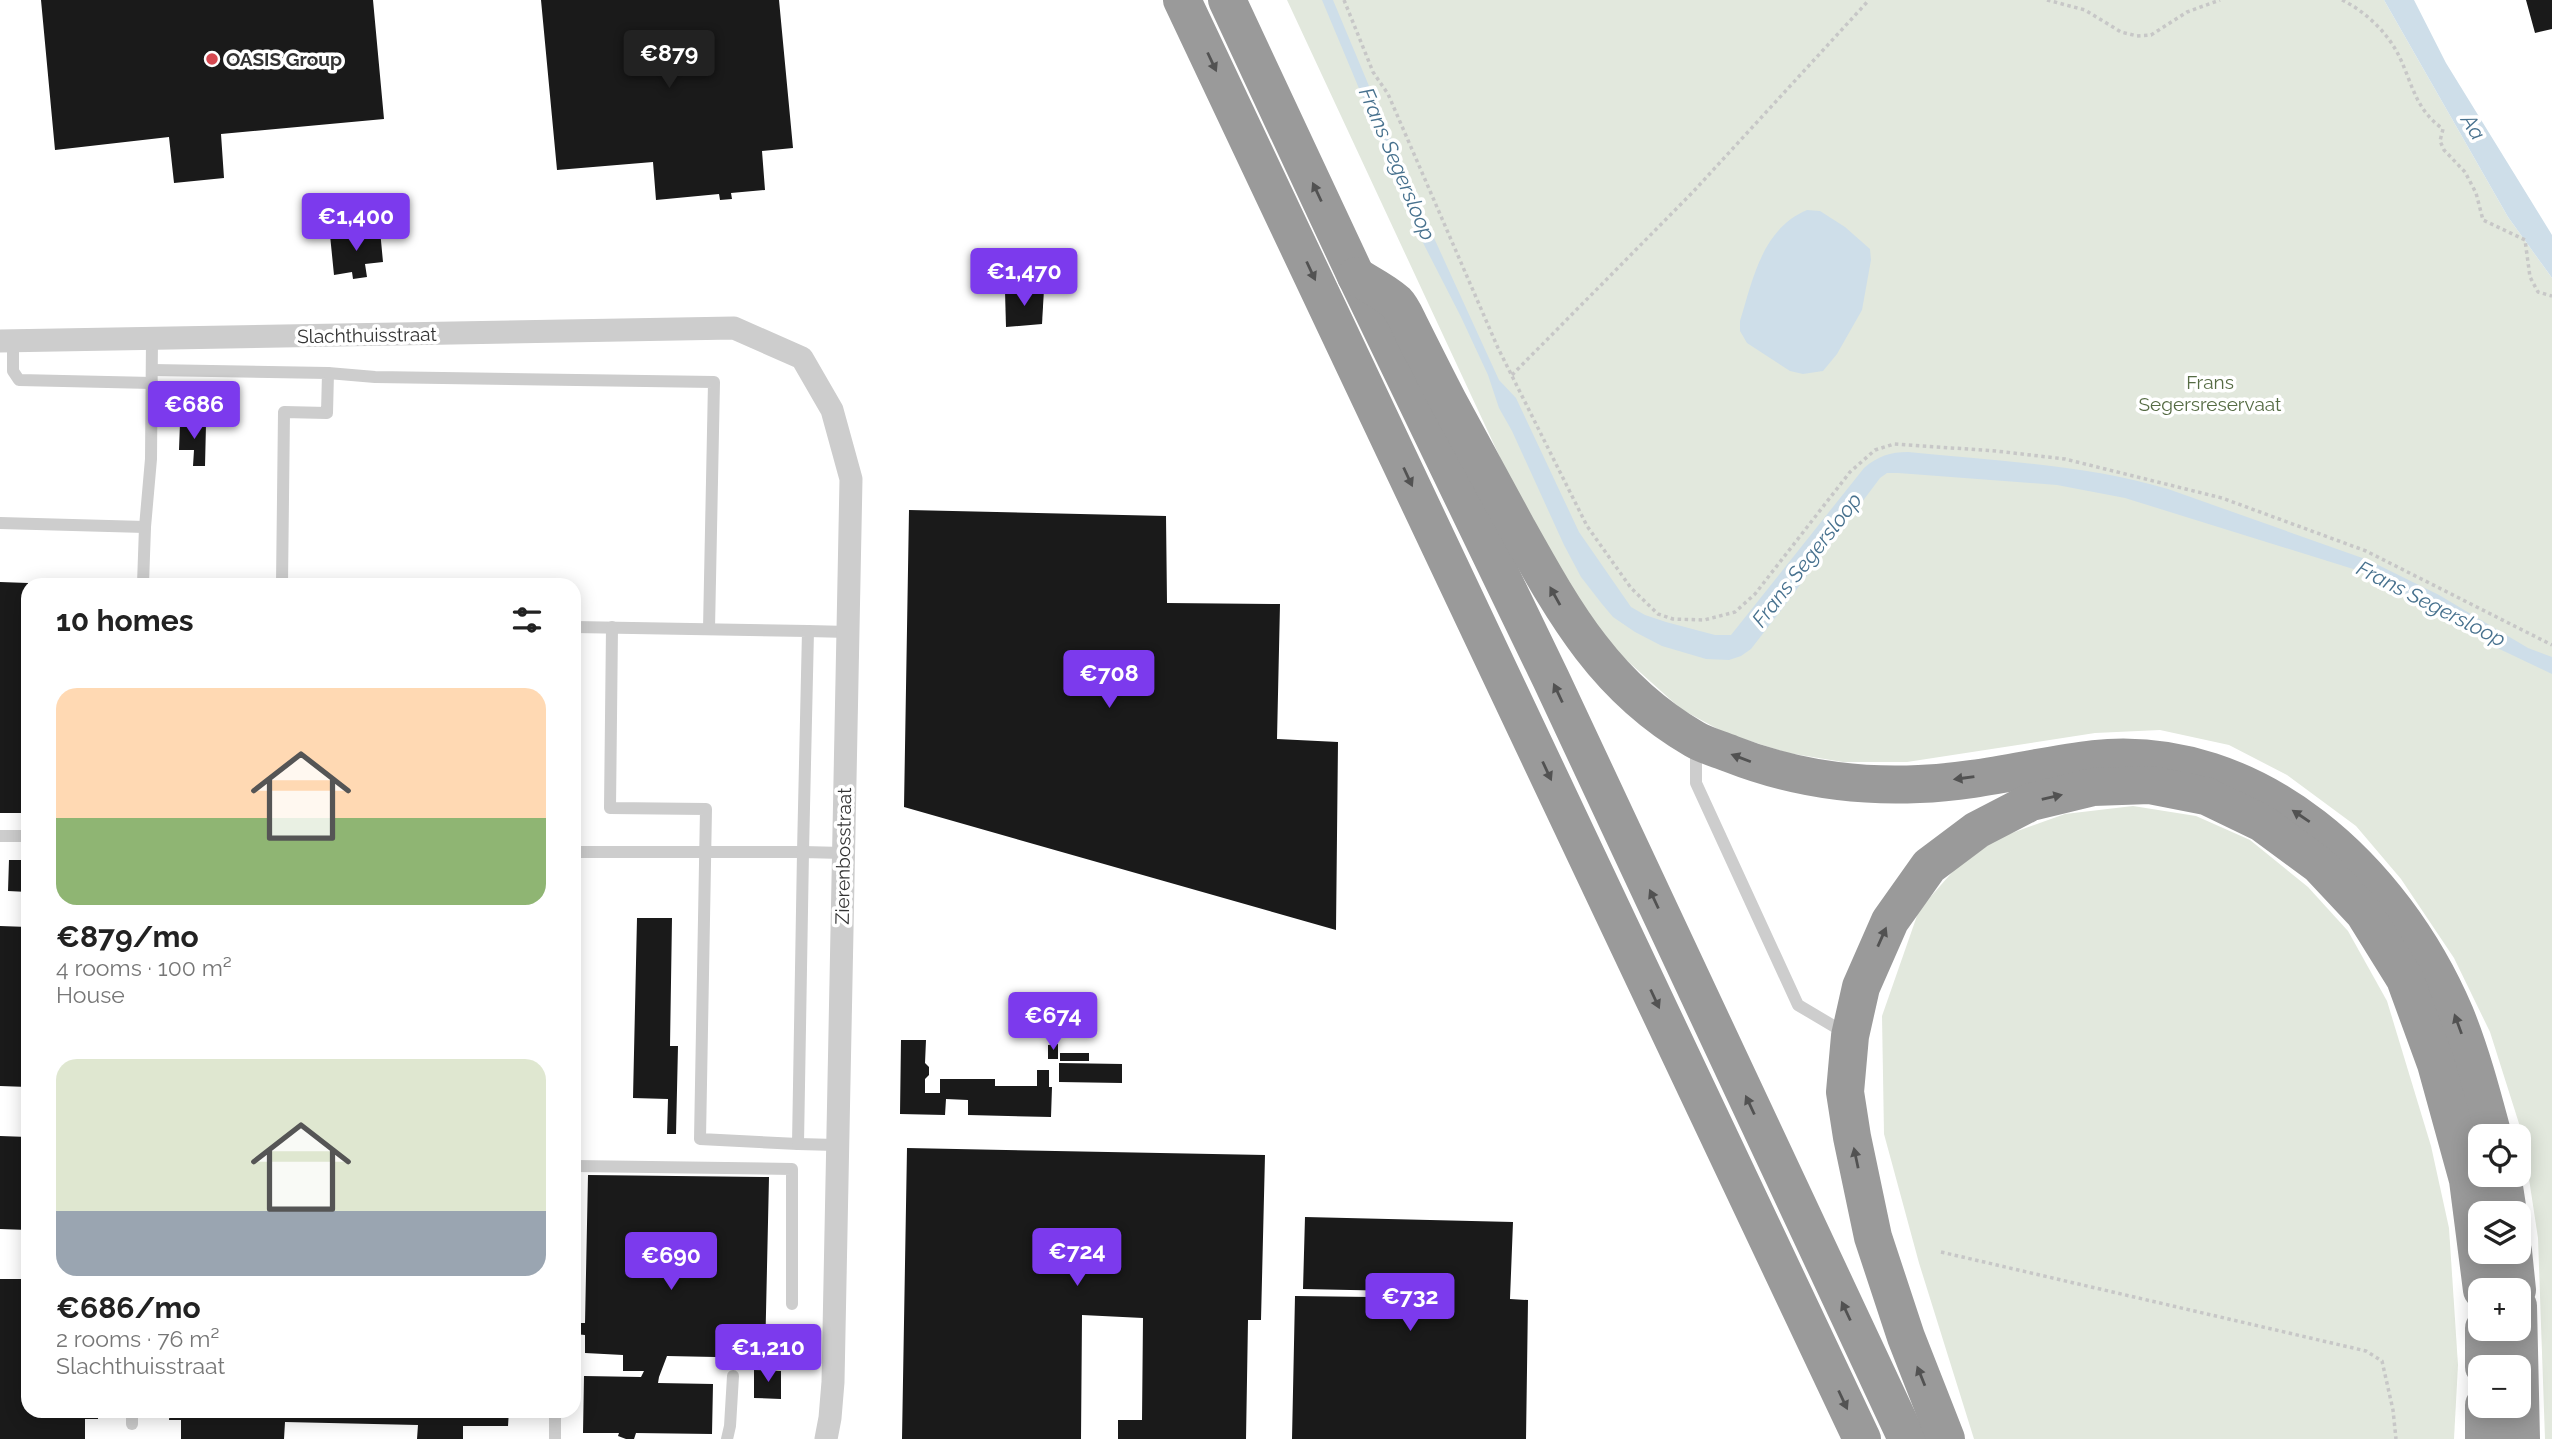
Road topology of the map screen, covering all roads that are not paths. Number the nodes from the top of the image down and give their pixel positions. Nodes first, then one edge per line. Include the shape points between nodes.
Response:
1 (1182, 0) edge
2 (1227, 0) edge
3 (1356, 276) junction
4 (734, 328) joint
5 (152, 338) junction
6 (6, 341) edge
7 (328, 373) junction
8 (152, 377) junction
9 (0, 523) edge
10 (145, 527) junction
11 (143, 578) edge
12 (282, 578) edge
13 (581, 626) edge
14 (612, 627) junction
15 (709, 629) junction
16 (808, 631) junction
17 (848, 632) junction
18 (1696, 740) junction
19 (0, 836) edge
20 (21, 836) edge
21 (581, 852) edge
22 (705, 852) junction
23 (803, 852) junction
24 (843, 853) junction
25 (1850, 1036) junction
26 (2490, 1124) edge
27 (798, 1144) junction
28 (836, 1144) junction
29 (581, 1166) edge
30 (2480, 1278) edge
31 (792, 1304) dead end
32 (2519, 1341) edge
33 (733, 1376) dead end
34 (132, 1418) edge
35 (555, 1418) edge
36 (2484, 1418) edge
37 (132, 1424) dead end
38 (555, 1439) edge
39 (727, 1439) edge
40 (826, 1439) edge
41 (1861, 1439) edge
42 (1907, 1439) edge
43 (1946, 1439) edge
44 (2484, 1439) edge
45 (2521, 1439) edge

1 -> 41 highway
3 -> 2 highway
18 -> 3 highway via 1636,699 1590,649 1559,605 1399,304
42 -> 3 highway via 1557,691
4 - 5 street, Slachthuisstraat
4 - 17 street, Zierenbosstraat via 802,358 832,410 851,479
5 - 6 street, Slachthuisstraat
5 - 8 lane
6 - 8 lane via 19,380
7 - 8 lane
7 - 12 lane via 327,413 284,412
7 - 15 lane via 389,378 714,382
8 - 10 lane
9 - 10 lane
10 - 11 lane
13 - 14 lane
14 - 15 lane
14 - 22 lane via 610,808 706,810
15 - 16 lane
16 - 17 lane
16 - 23 lane
17 - 24 street, Zierenbosstraat
18 - 25 lane via 1696,783 1798,1005
26 -> 18 highway via 2455,1014 2428,960 2394,909 2353,861 2310,822 2270,796 2206,769 2147,759 2097,759 1922,784 1841,783 1763,766
19 - 20 lane
21 - 22 lane
22 - 23 lane
22 - 27 lane via 700,1139
23 - 24 lane
23 - 27 lane
24 - 28 street, Zierenbosstraat
25 -> 30 highway via 1861,987 1890,921 1930,866 1978,830 2031,802 2093,787 2150,785 2206,796 2262,823 2319,865 2364,913 2404,979 2436,1063 2468,1180
43 -> 25 highway via 1873,1237 1845,1092
27 - 28 lane
28 - 40 street, Zierenbosstraat via 832,1382
29 - 31 lane via 792,1169
32 - 45 highway
33 - 39 lane
34 - 37 lane
35 - 38 lane
36 - 44 highway

